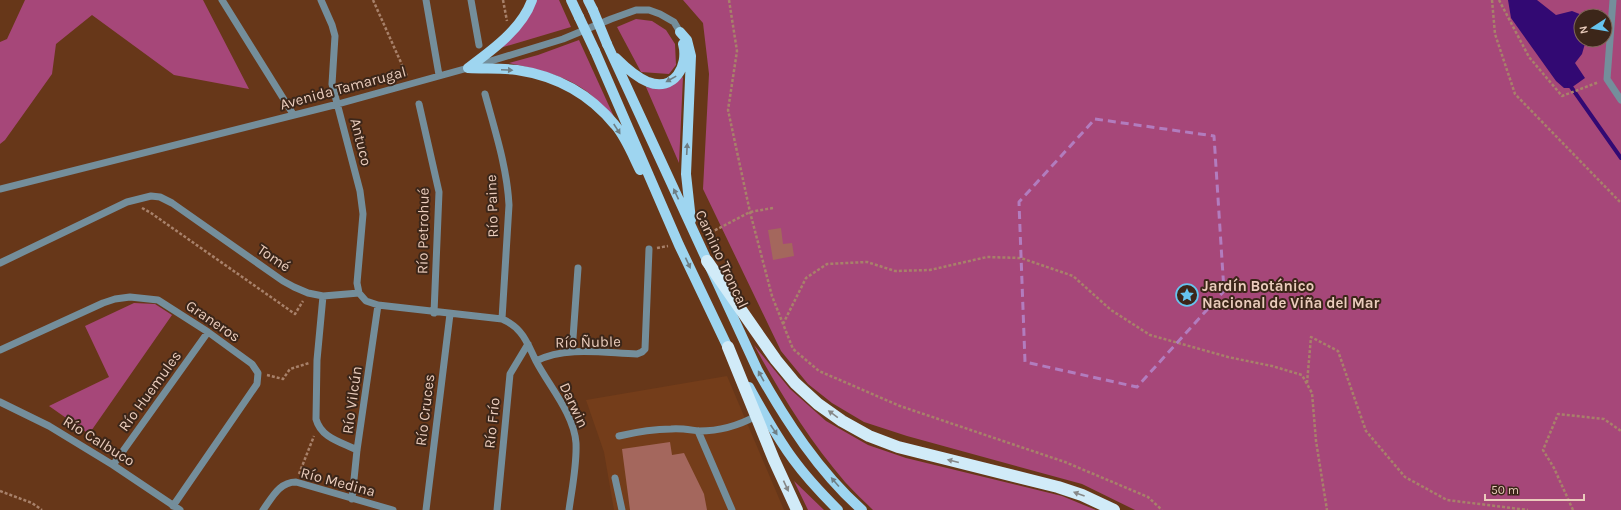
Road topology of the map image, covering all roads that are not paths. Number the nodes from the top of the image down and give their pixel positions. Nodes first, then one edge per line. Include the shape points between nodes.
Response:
1 (222, 0) edge
2 (321, 0) edge
3 (426, 0) edge
4 (471, 0) edge
5 (532, 0) edge
6 (571, 0) edge
7 (588, 0) edge
8 (1613, 0) edge
9 (680, 32) junction
10 (479, 45) dead end
11 (608, 47) junction
12 (468, 68) junction
13 (439, 75) junction
14 (486, 94) dead end
15 (1621, 100) edge
16 (338, 104) junction
17 (419, 104) dead end
18 (293, 114) junction
19 (0, 189) edge
20 (672, 227) junction
21 (692, 230) junction
22 (649, 249) road end
23 (707, 261) junction
24 (0, 263) edge
25 (578, 268) dead end
26 (359, 293) junction
27 (323, 296) junction
28 (378, 306) junction
29 (434, 312) junction
30 (450, 314) junction
31 (502, 319) junction
32 (208, 332) junction
33 (528, 344) junction
34 (728, 347) junction
35 (0, 350) edge
36 (572, 352) junction
37 (536, 361) junction
38 (1, 401) edge
39 (756, 416) junction
40 (698, 431) junction
41 (619, 436) dead end
42 (358, 450) junction
43 (113, 465) junction
44 (615, 478) dead end
45 (352, 500) junction
46 (176, 508) edge
47 (264, 510) edge
48 (393, 510) edge
49 (426, 510) edge
50 (497, 510) edge
51 (569, 510) edge
52 (622, 510) edge
53 (732, 510) edge
54 (797, 510) edge
55 (838, 510) edge
56 (862, 510) edge
57 (1114, 510) edge

1 - 18 street
2 - 16 street, Antuco via 335,36 332,80
3 - 13 street
4 - 10 street
5 - 12 main road via 524,15 499,44
6 - 20 main road, bridge
7 - 11 main road, Camino Troncal, bridge
8 - 15 street via 1607,79
9 -> 11 main road via 684,49 682,68 674,79 657,84 648,82 627,69
9 - 12 street, Avenida Tamarugal via 674,22 660,14 649,10 636,10 563,39
21 -> 9 main road via 686,174 691,56 687,40
21 -> 11 main road, Camino Troncal
12 - 13 street, Avenida Tamarugal
12 -> 20 main road via 516,70 546,77 570,86 590,98 616,126
13 - 16 street, Avenida Tamarugal
14 - 31 street, Río Paine via 508,188
16 - 18 street, Avenida Tamarugal
16 - 26 street, Antuco via 360,191 363,214 357,283
17 - 29 street, Río Petrohué via 439,192
18 - 19 street, Avenida Tamarugal
20 -> 34 main road
21 - 23 main road, Camino Troncal
22 - 36 street, Río Ñuble via 645,349 637,354
56 -> 23 main road, Camino Troncal via 808,450 772,396
57 -> 23 highway via 1058,487 898,448 842,421 818,404 790,377
24 - 27 street, Tomé via 127,202 151,196 172,203 282,281 308,293
25 - 36 street
26 - 27 street, Tomé
26 - 28 street
27 - 42 street via 317,360 316,419 324,434
28 - 29 street
28 - 42 street, Río Vilcún
29 - 30 street
30 - 31 street
30 - 49 street, Río Cruces
31 - 33 street via 511,323
32 - 35 street, Graneros via 158,300 130,297 103,303
32 - 43 street, Río Huemules
32 - 46 street, Graneros via 252,364 258,372 257,384
33 - 37 street
33 - 50 street, Río Frío via 510,374
34 - 39 highway
34 -> 55 main road via 768,423 793,459
36 - 37 street, Río Ñuble via 547,356
37 - 51 street, Darwin via 560,400 573,428 576,443 575,465
38 - 43 street, Río Calbuco via 49,426
39 - 40 street via 735,426
39 -> 54 highway
40 - 41 street via 662,429
40 - 53 street
42 - 45 street, Río Vilcún
43 - 46 street, Río Calbuco
44 - 52 street
45 - 47 street, Río Medina via 290,482 279,488
45 - 48 street, Río Medina

